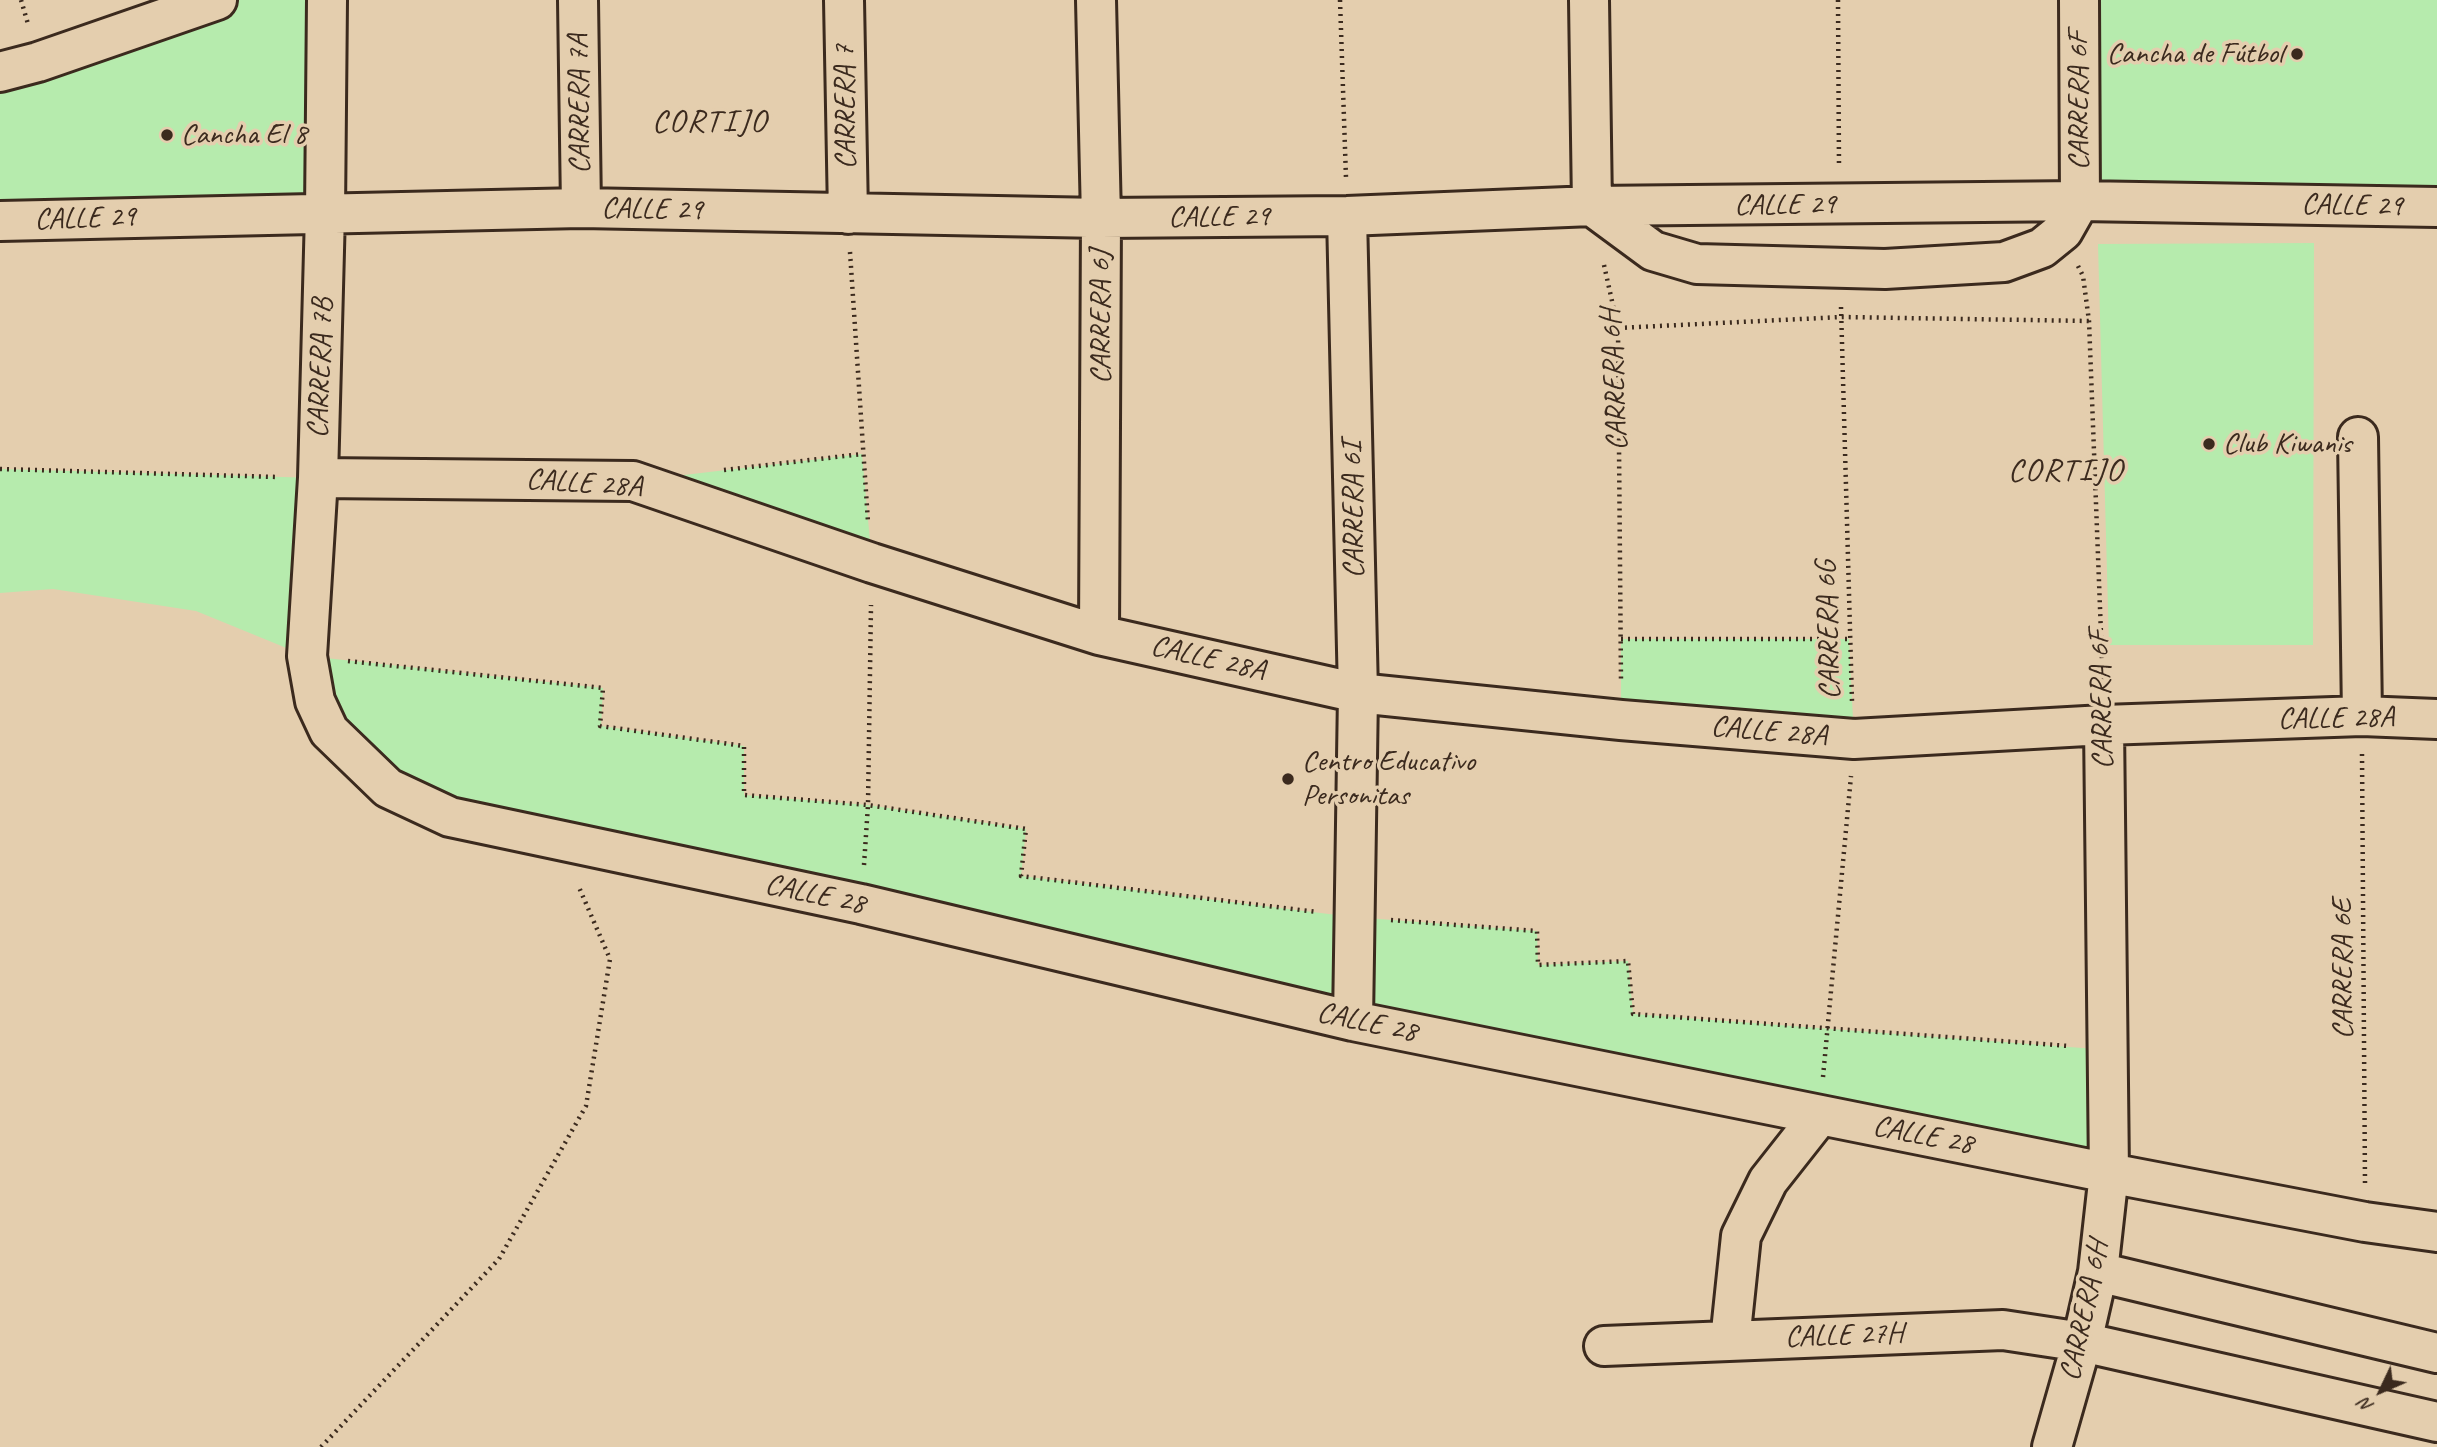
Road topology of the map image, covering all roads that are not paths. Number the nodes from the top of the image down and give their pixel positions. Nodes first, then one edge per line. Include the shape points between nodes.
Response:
1 (217, 0) edge
2 (327, 0) edge
3 (578, 0) edge
4 (844, 0) edge
5 (1096, 0) edge
6 (1588, 0) edge
7 (2078, 0) edge
8 (0, 72) edge
9 (1592, 206) junction
10 (2437, 207) edge
11 (581, 208) junction
12 (325, 213) junction
13 (848, 214) junction
14 (1347, 216) junction
15 (2072, 216) junction
16 (1101, 218) junction
17 (0, 221) edge
18 (2358, 437) dead end
19 (318, 478) junction
20 (1099, 635) junction
21 (1359, 693) junction
22 (2362, 716) junction
23 (2437, 719) edge
24 (2104, 725) junction
25 (329, 732) joint
26 (1353, 1021) junction
27 (1820, 1115) junction
28 (2109, 1173) junction
29 (2437, 1232) edge
30 (2098, 1272) junction
31 (1730, 1340) junction
32 (2082, 1342) junction
33 (1604, 1346) dead end
34 (2437, 1353) edge
35 (2437, 1422) edge
36 (2052, 1447) edge

1 - 8 street
2 - 12 street, CARRERA 7B
3 - 11 street, CARRERA 7A
4 - 13 street, CARRERA 7
5 - 16 street, CARRERA 6J
6 - 9 street
7 - 15 street, CARRERA 6F
9 - 14 street, CALLE 29
9 - 15 street, CALLE 29 via 1840,205
9 - 15 street via 1653,251 1697,264 1885,269 2004,262 2042,248
10 - 15 street, CALLE 29
11 - 12 street, CALLE 29
11 - 13 street, CALLE 29
12 - 17 street, CALLE 29
12 - 19 street, CARRERA 7B
13 - 16 street, CALLE 29
14 - 16 street, CALLE 29
14 - 21 street, CARRERA 6I
16 - 20 street, CARRERA 6J
18 - 22 street
19 - 20 street, CALLE 28A via 633,481
19 - 25 street, CARRERA 7B via 307,656 315,701
20 - 21 street, CALLE 28A
21 - 24 street, CALLE 28A via 1854,739
21 - 26 street, CARRERA 6I
22 - 23 street, CALLE 28A
22 - 24 street, CALLE 28A
24 - 28 street, CARRERA 6F
25 - 26 street, CALLE 28 via 388,788 450,817 861,904
26 - 27 street, CALLE 28
27 - 28 street, CALLE 28
27 - 31 street via 1768,1181 1741,1236
28 - 29 street, CALLE 28
28 - 30 street, CARRERA 6H
30 - 32 street, CARRERA 6H
30 - 34 street
31 - 32 street, CALLE 27H via 2003,1330
31 - 33 street, CALLE 27H
32 - 35 street, CALLE 27H
32 - 36 street, CARRERA 6H

